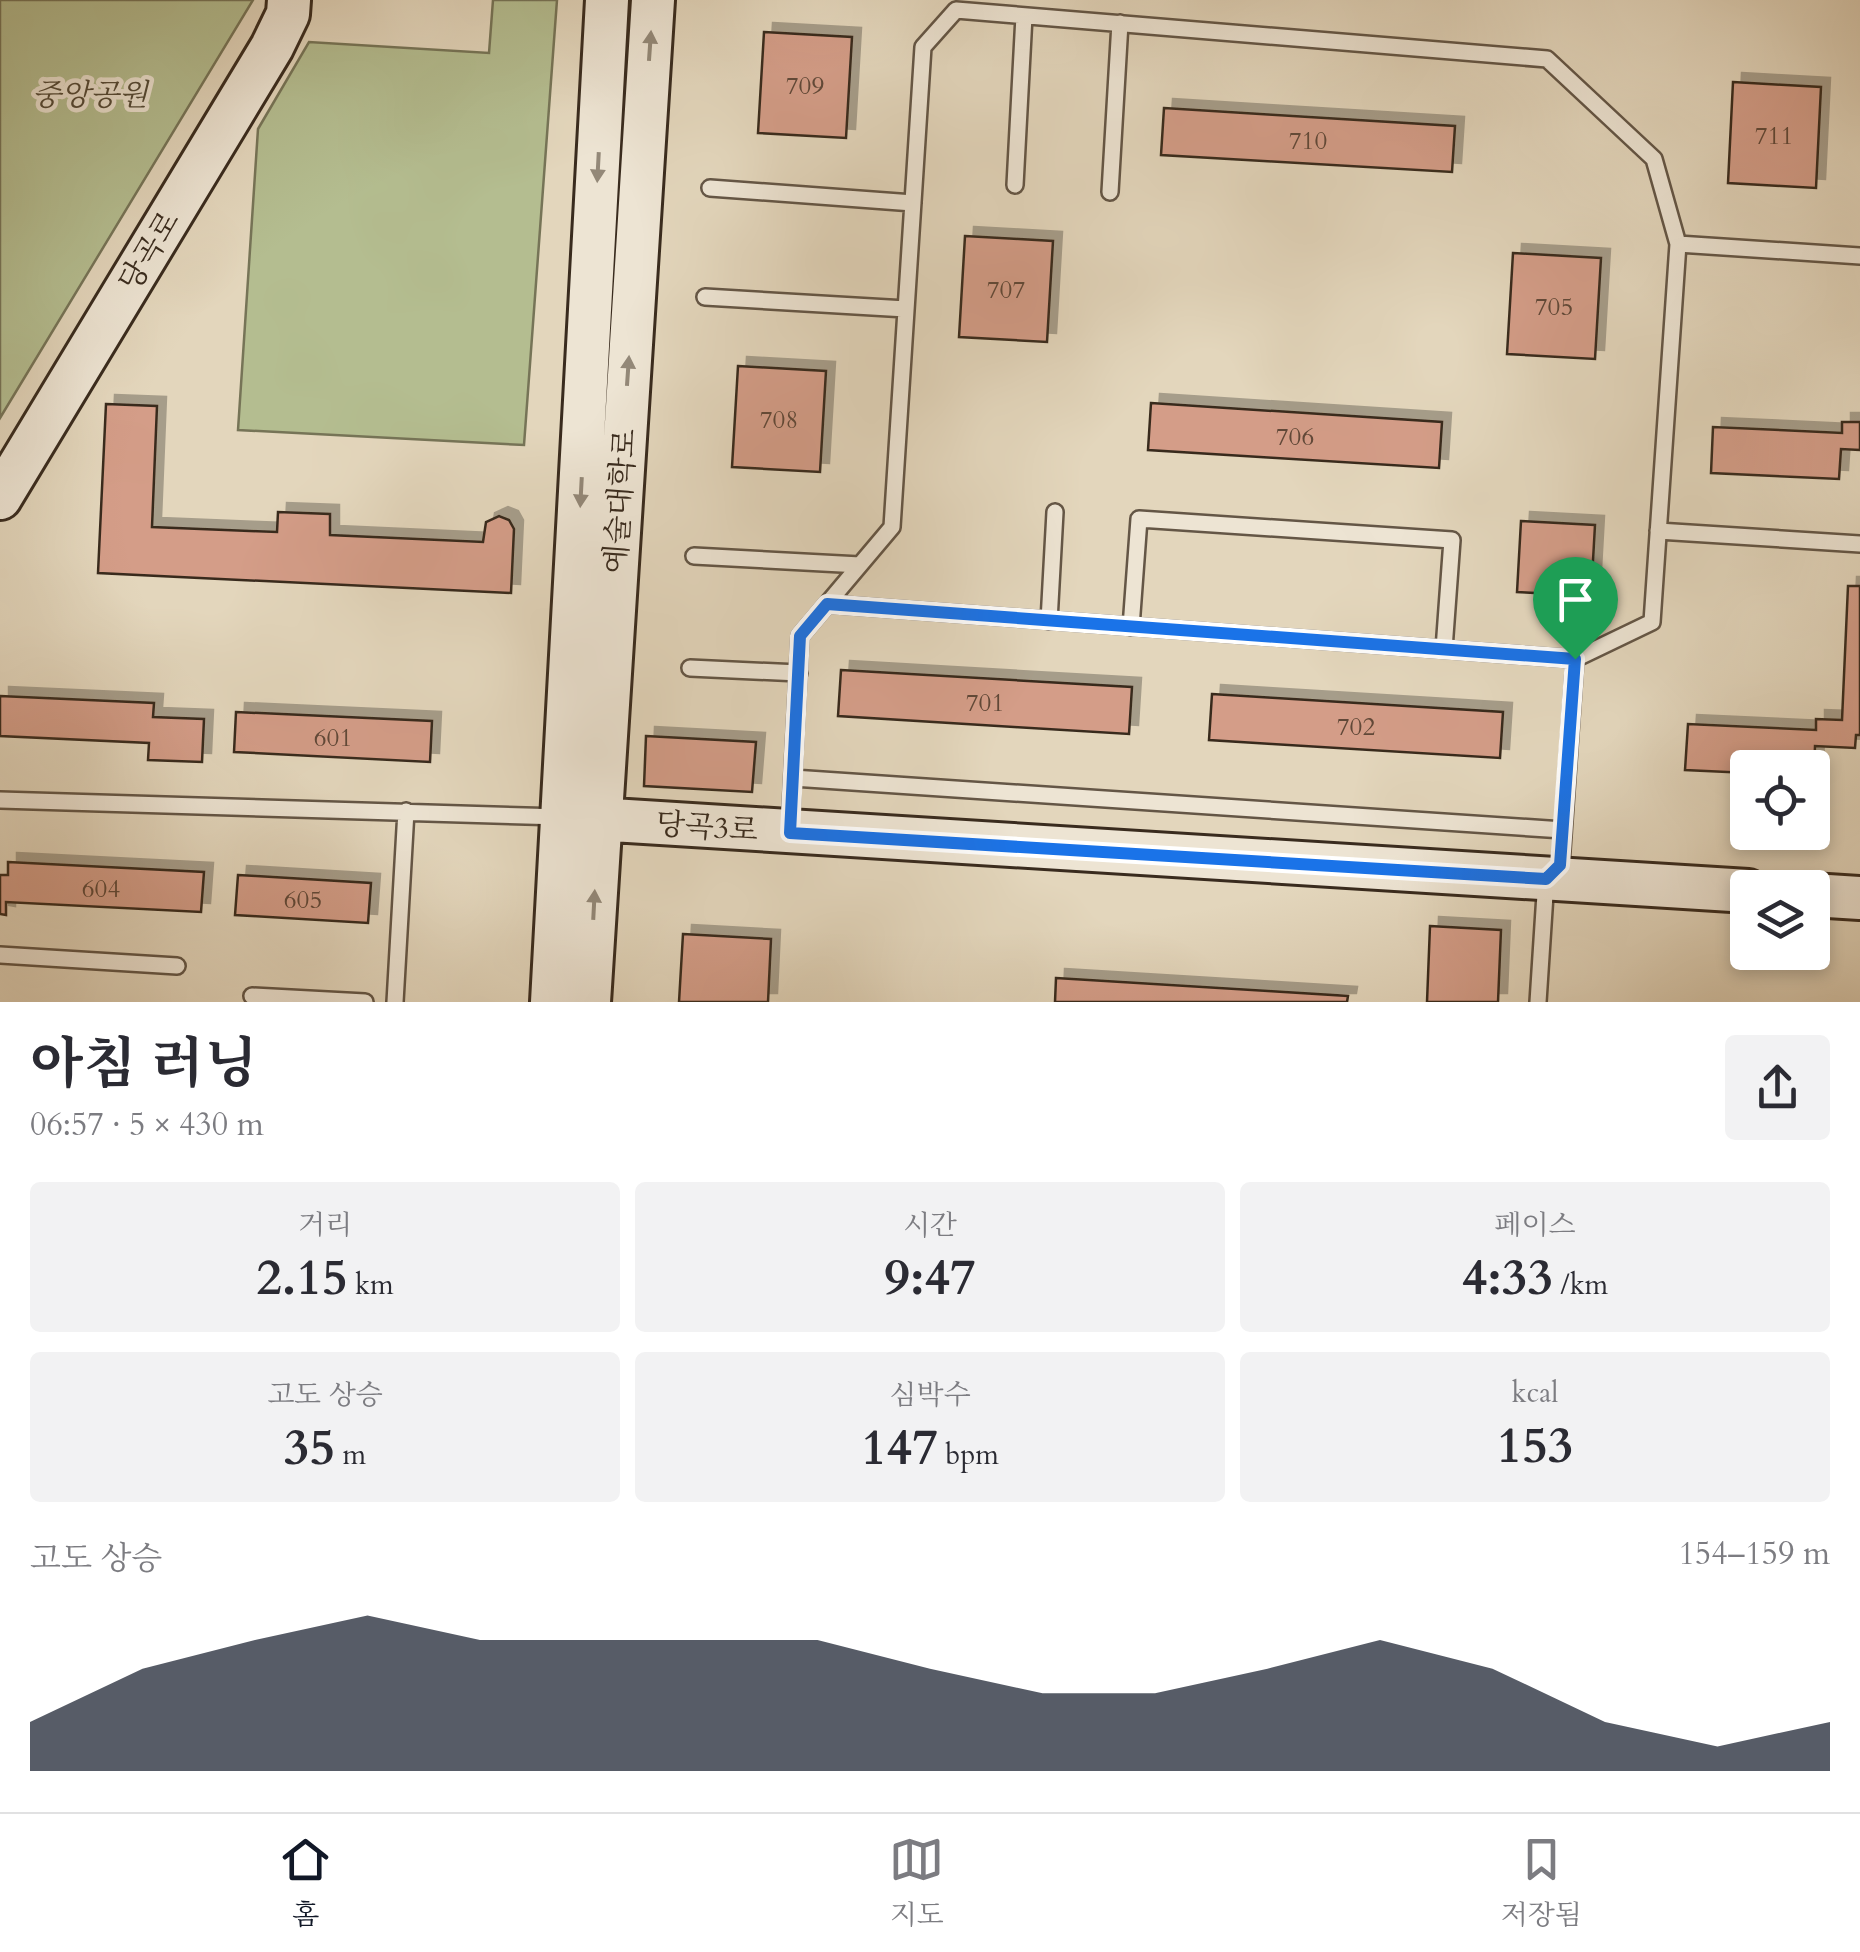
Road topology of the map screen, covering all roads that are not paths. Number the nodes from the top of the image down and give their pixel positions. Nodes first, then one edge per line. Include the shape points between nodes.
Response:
1 (290, 0) edge
2 (607, 0) edge
3 (654, 0) edge
4 (1024, 16) junction
5 (1120, 24) junction
6 (1015, 184) dead end
7 (710, 188) dead end
8 (1110, 192) dead end
9 (913, 203) junction
10 (1678, 244) junction
11 (1860, 256) edge
12 (705, 297) dead end
13 (906, 309) junction
14 (0, 498) edge
15 (1055, 512) dead end
16 (1658, 531) junction
17 (1860, 544) edge
18 (694, 556) dead end
19 (860, 564) junction
20 (827, 604) junction
21 (1048, 620) junction
22 (1131, 627) junction
23 (1444, 650) junction
24 (1575, 659) junction
25 (690, 668) dead end
26 (799, 673) junction
27 (793, 778) junction
28 (0, 800) edge
29 (406, 810) junction
30 (581, 818) junction
31 (1563, 830) junction
32 (790, 833) junction
33 (1546, 879) junction
34 (1730, 890) edge
35 (1830, 896) edge
36 (1860, 898) edge
37 (0, 955) edge
38 (177, 966) dead end
39 (252, 996) dead end
40 (365, 1002) edge
41 (395, 1002) edge
42 (552, 1002) edge
43 (589, 1002) edge
44 (1538, 1002) edge

1 - 14 street, 당곡로 via 272,47
2 -> 30 street, 예술대학로
30 -> 3 street, 예술대학로
4 - 5 lane
4 - 6 lane
4 - 9 lane via 956,10 923,47
5 - 8 lane
5 - 10 lane via 1547,59 1654,159
7 - 9 lane
9 - 13 lane
10 - 11 lane
10 - 16 lane
12 - 13 lane
13 - 19 lane via 892,526
15 - 21 lane
16 - 17 lane
16 - 24 lane via 1652,622
18 - 19 lane
19 - 20 lane
20 - 21 lane
20 - 26 lane via 800,636
21 - 22 lane
22 - 23 lane
22 - 23 lane via 1138,518 1452,540
23 - 24 lane
24 - 31 lane
25 - 26 lane
26 - 27 lane
27 - 31 lane
27 - 32 lane
28 - 29 lane
29 - 30 lane
29 - 41 lane
30 - 32 street, 당곡3로
30 - 42 street, 예술대학로
43 -> 30 street, 예술대학로
31 - 33 lane via 1560,865
32 - 33 street, 당곡3로
33 - 34 street, 당곡3로
33 - 44 lane
35 - 36 street
37 - 38 lane
39 - 40 lane

